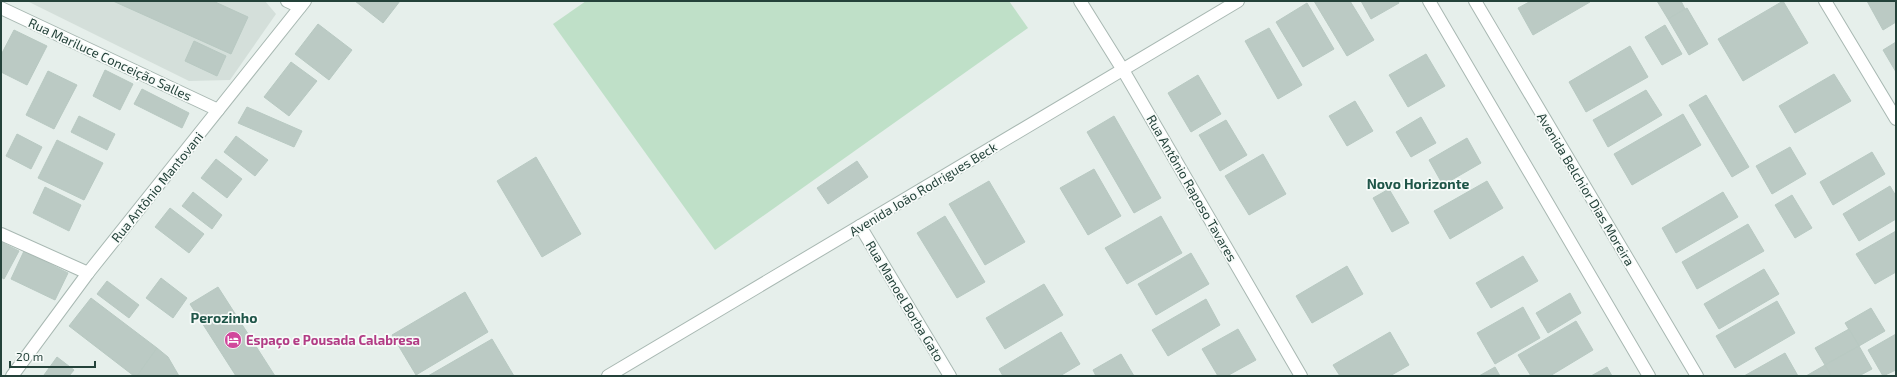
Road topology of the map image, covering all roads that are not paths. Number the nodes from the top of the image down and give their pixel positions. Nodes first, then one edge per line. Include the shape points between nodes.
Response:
1 (287, 1) edge
2 (1080, 1) edge
3 (1238, 1) edge
4 (1429, 1) edge
5 (1475, 1) edge
6 (1824, 1) edge
7 (302, 4) edge
8 (1, 8) edge
9 (1123, 70) junction
10 (218, 110) junction
11 (1896, 119) edge
12 (860, 226) junction
13 (1, 234) edge
14 (88, 273) junction
15 (611, 375) edge
16 (12, 376) edge
17 (950, 376) edge
18 (1301, 376) edge
19 (1649, 376) edge
20 (1697, 376) edge

1 - 7 street
2 - 9 street, Rua Antônio Raposo Tavares
3 - 9 street, Avenida João Rodrigues Beck
4 - 19 street
5 - 20 street, Avenida Belchior Dias Moreira
6 - 11 street
7 - 10 street, Rua Antônio Mantovani
8 - 10 street, Rua Mariluce Conceição Salles
9 - 12 street, Avenida João Rodrigues Beck
9 - 18 street, Rua Antônio Raposo Tavares
10 - 14 street, Rua Antônio Mantovani
12 - 15 street, Avenida João Rodrigues Beck
12 - 17 street, Rua Manoel Borba Gato
13 - 14 street
14 - 16 street, Rua Antônio Mantovani

